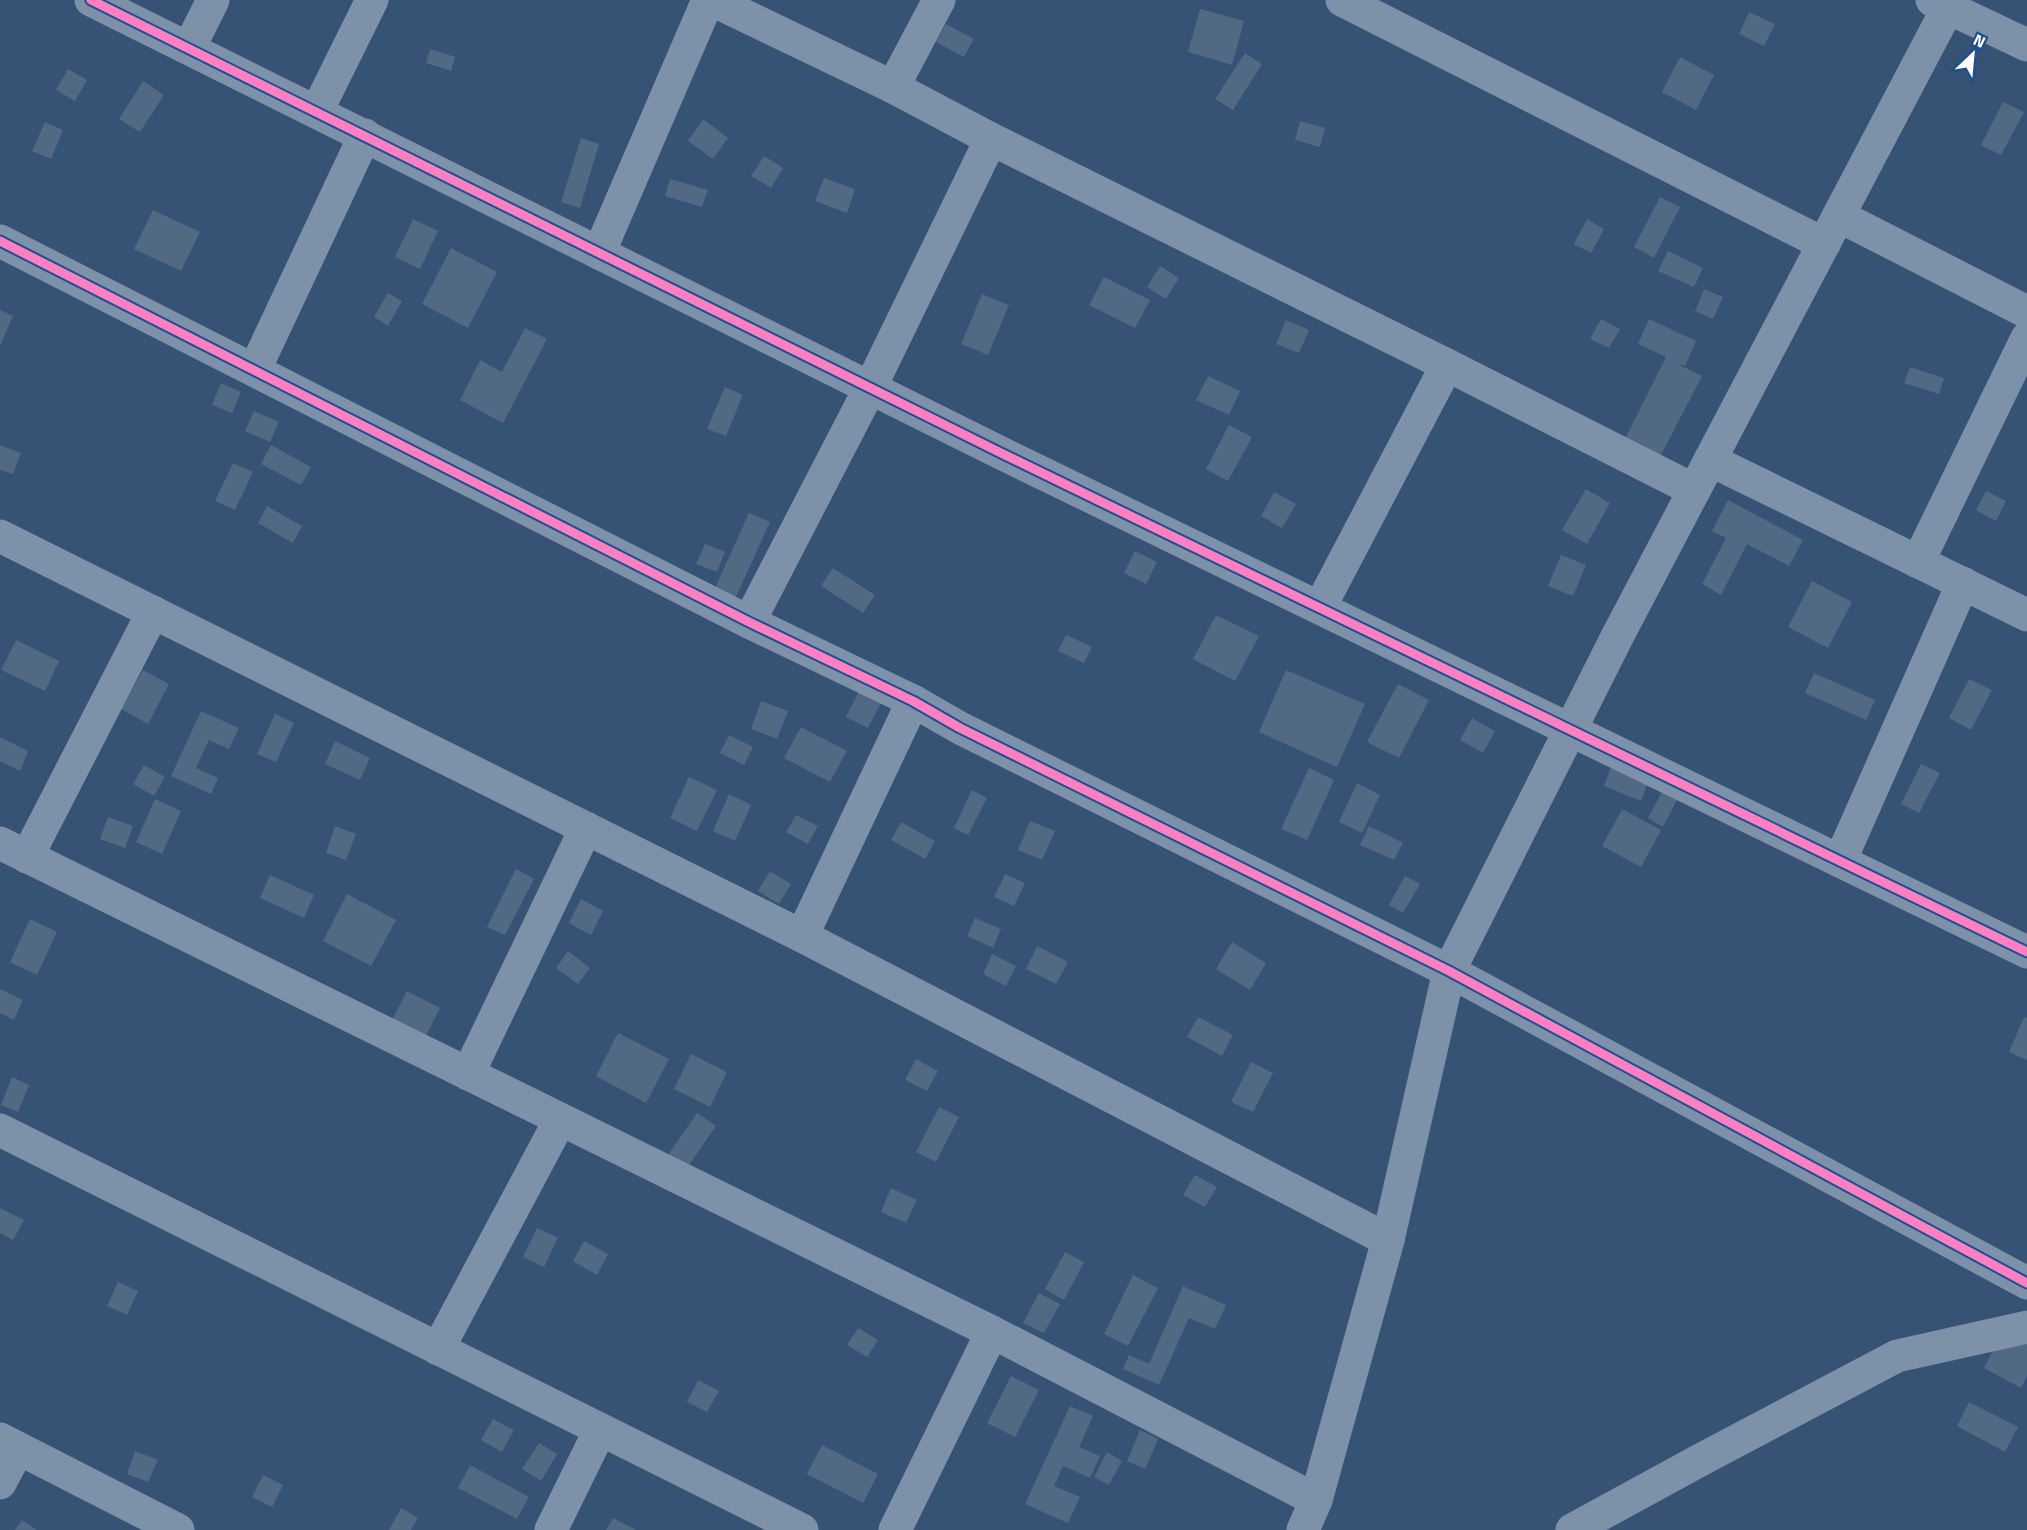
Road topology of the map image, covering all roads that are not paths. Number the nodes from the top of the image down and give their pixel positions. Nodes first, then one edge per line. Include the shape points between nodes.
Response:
1 (91, 0) edge
2 (213, 0) edge
3 (372, 0) edge
4 (708, 0) edge
5 (712, 0) edge
6 (939, 0) edge
7 (1342, 0) edge
8 (1944, 3) edge
9 (2027, 45) edge
10 (189, 48) junction
11 (893, 87) junction
12 (317, 111) junction
13 (365, 135) junction
14 (990, 138) junction
15 (1839, 216) junction
16 (0, 240) edge
17 (1824, 244) junction
18 (599, 253) junction
19 (2027, 312) edge
20 (2027, 338) edge
21 (1447, 365) junction
22 (255, 369) junction
23 (870, 388) junction
24 (1710, 460) junction
25 (1694, 490) junction
26 (0, 536) edge
27 (1918, 562) junction
28 (1962, 583) junction
29 (1320, 607) junction
30 (153, 612) junction
31 (2027, 615) edge
32 (748, 622) junction
33 (913, 701) junction
34 (1570, 730) junction
35 (586, 828) junction
36 (14, 850) edge
37 (1840, 861) junction
38 (802, 936) junction
39 (2027, 952) edge
40 (1449, 971) junction
41 (468, 1074) junction
42 (560, 1120) junction
43 (0, 1130) edge
44 (1388, 1240) junction
45 (2027, 1283) edge
46 (2027, 1327) edge
47 (992, 1332) junction
48 (438, 1349) junction
49 (600, 1430) junction
50 (9, 1444) edge
51 (0, 1483) edge
52 (1316, 1500) junction
53 (178, 1530) edge
54 (551, 1530) edge
55 (802, 1530) edge
56 (895, 1530) edge
57 (1303, 1530) edge
58 (1572, 1530) edge

1 - 10 street
2 - 10 street
3 - 12 street
4 - 18 street
5 - 11 street
6 - 11 street
7 - 17 street
8 - 9 street
8 - 15 street
10 - 12 street
11 - 14 street
12 - 13 street
13 - 18 street
13 - 22 street
14 - 21 street
14 - 23 street
15 - 17 street
15 - 19 street
16 - 22 street
17 - 24 street
18 - 23 street
20 - 27 street
21 - 25 street
21 - 29 street
22 - 32 street
23 - 29 street
23 - 32 street
24 - 25 street
24 - 27 street
25 - 34 street
26 - 30 street
27 - 28 street
28 - 31 street
28 - 37 street
29 - 34 street
30 - 35 street
30 - 36 street
32 - 33 street
33 - 38 street
33 - 40 street
34 - 37 street
34 - 40 street
35 - 38 street
35 - 41 street
36 - 41 street
37 - 39 street
38 - 44 street
40 - 44 street
40 - 45 street
41 - 42 street
42 - 47 street
42 - 48 street
43 - 48 street
44 - 52 street
46 - 58 street via 1897,1356
47 - 52 street
47 - 56 street
48 - 49 street
49 - 54 street
49 - 55 street
50 - 51 street
50 - 53 street
52 - 57 street

